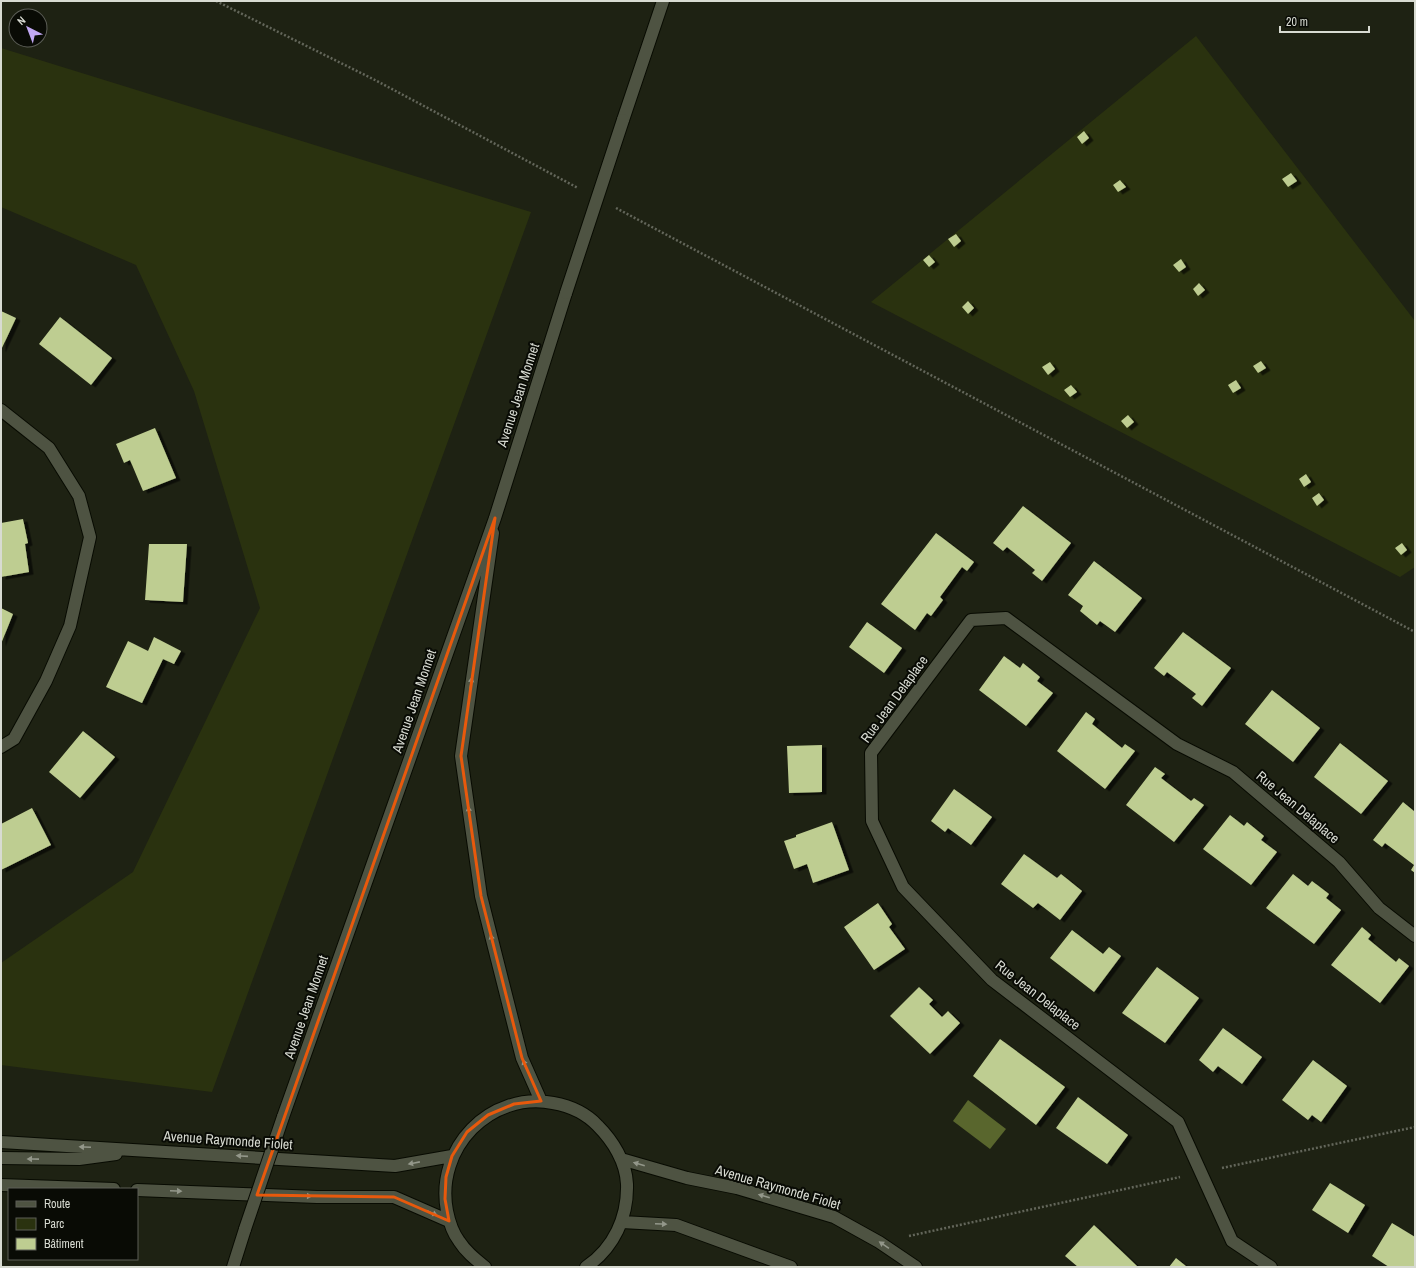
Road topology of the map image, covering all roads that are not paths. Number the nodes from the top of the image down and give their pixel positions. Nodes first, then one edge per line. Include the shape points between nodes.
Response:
1 (663, 1) edge
2 (1, 410) edge
3 (495, 518) junction
4 (1, 747) edge
5 (1415, 936) edge
6 (541, 1101) junction
7 (1, 1142) edge
8 (141, 1150) junction
9 (452, 1156) junction
10 (1, 1158) edge
11 (621, 1160) junction
12 (1, 1185) edge
13 (86, 1188) edge
14 (138, 1190) edge
15 (450, 1221) junction
16 (622, 1222) junction
17 (245, 1229) junction
18 (599, 1263) edge
19 (228, 1267) edge
20 (233, 1267) edge
21 (485, 1267) edge
22 (586, 1267) edge
23 (791, 1267) edge
24 (916, 1267) edge
25 (1271, 1267) edge

1 - 3 street, Avenue Jean Monnet, bridge via 566,293
2 - 4 street via 49,448 79,496 90,537 70,626 46,681 18,732 14,739
6 -> 3 street via 522,1058 481,896 461,756
3 - 17 street, Avenue Jean Monnet, bridge
5 - 25 street, Rue Jean Delaplace via 1379,908 1339,862 1233,772 1177,744 1006,618 971,620 871,753 872,822 903,887 992,980 1178,1122 1232,1241
6 - 9 street via 514,1104 488,1115 467,1132
6 - 11 street via 566,1106 590,1118 609,1136
8 -> 7 street, Avenue Raymonde Fiolet
9 -> 8 street, Avenue Raymonde Fiolet via 395,1166
8 -> 10 street via 79,1159
9 - 15 street via 446,1177 445,1199
11 - 16 street via 627,1180 627,1201
24 -> 11 street, Avenue Raymonde Fiolet via 879,1242 834,1217 737,1188 687,1178
12 - 13 street
14 -> 15 street via 317,1197 394,1197
15 - 21 street via 458,1240 472,1257
16 - 18 street
16 -> 23 street via 676,1225
17 - 19 street
17 - 20 street
18 - 22 street

